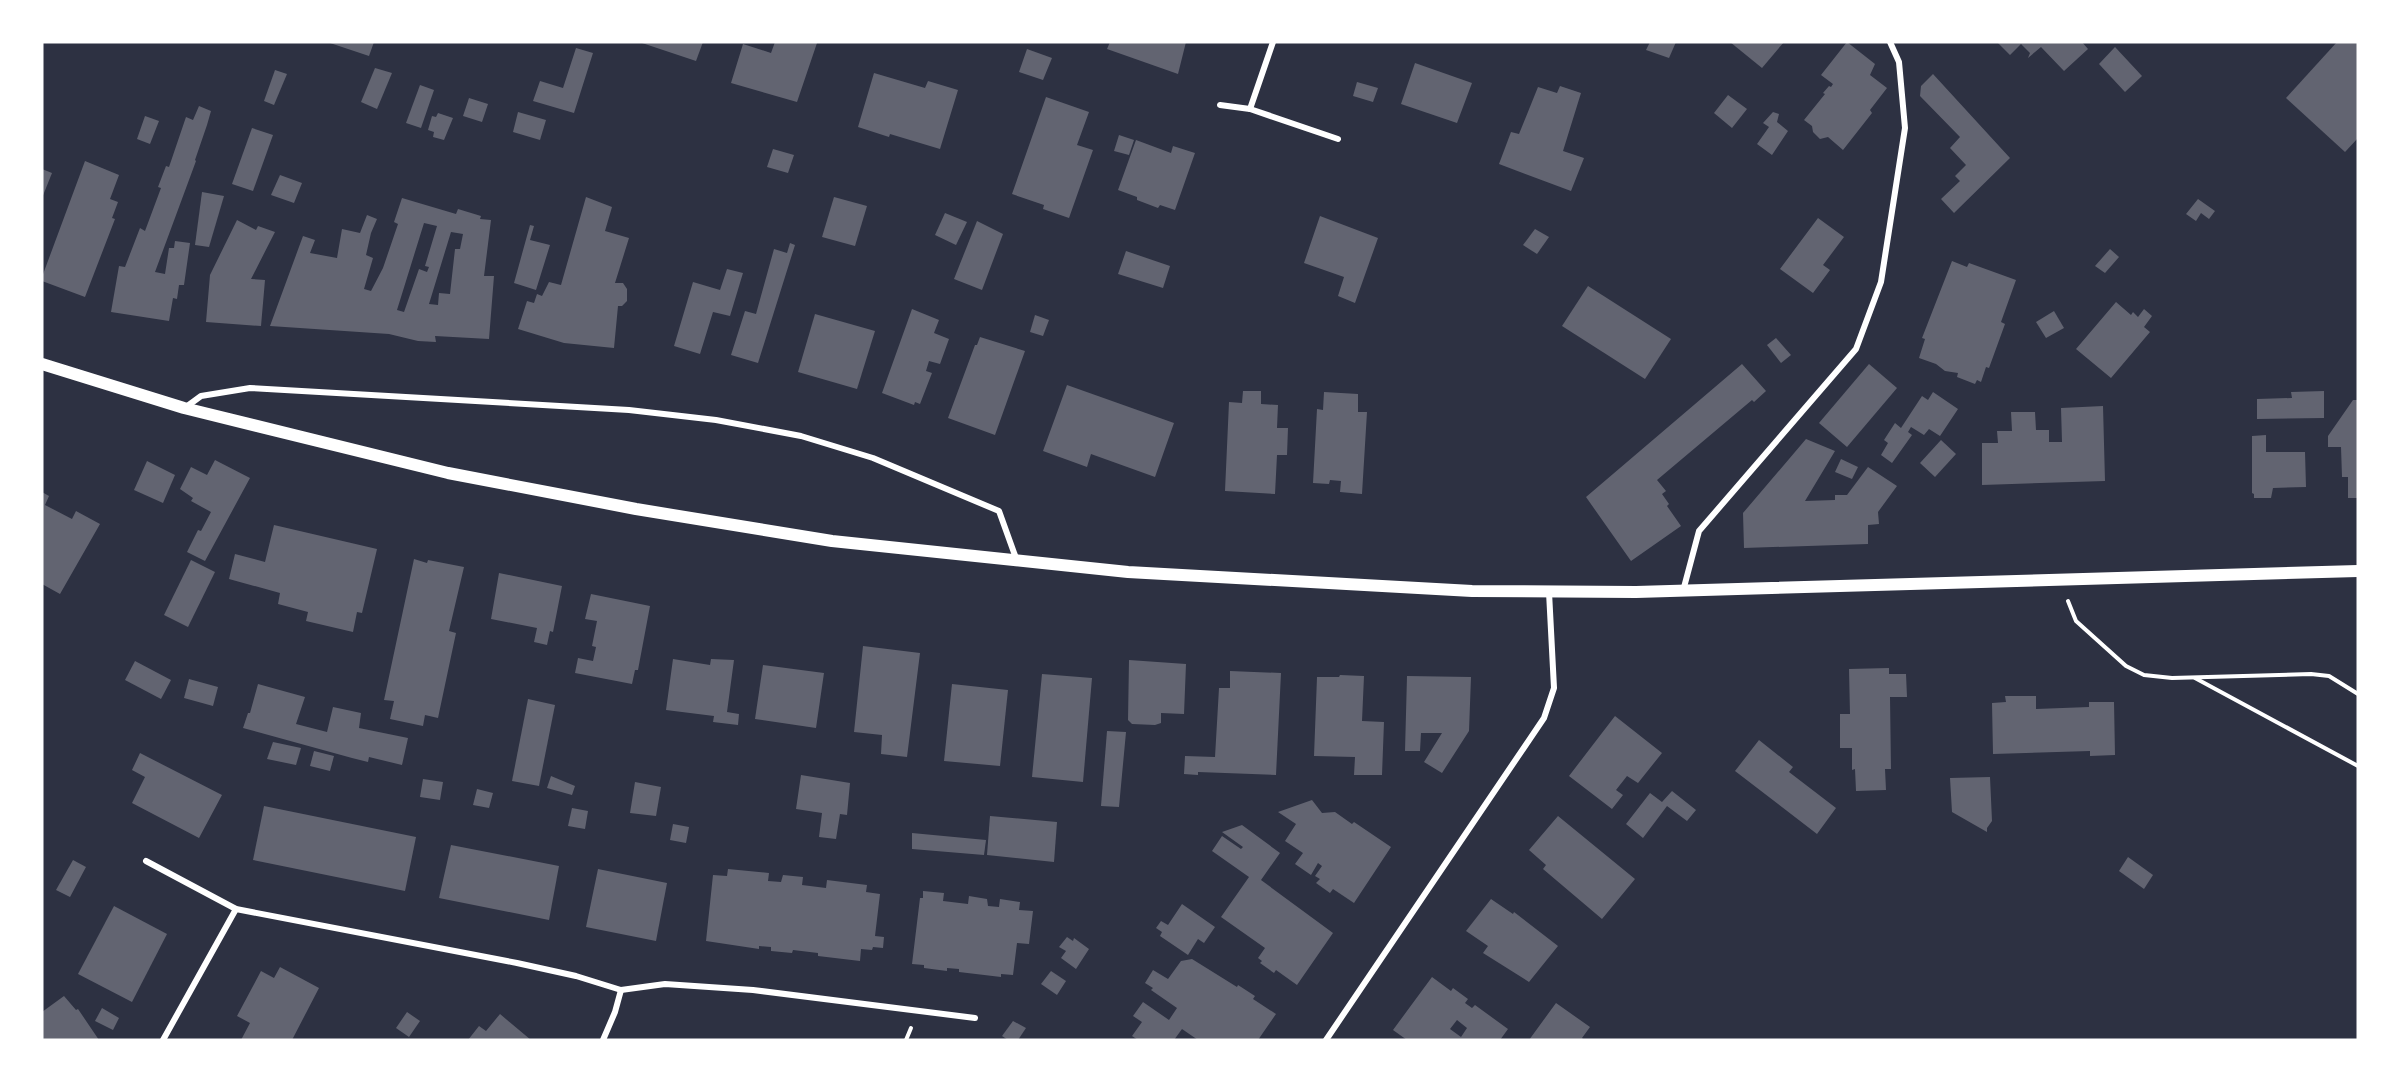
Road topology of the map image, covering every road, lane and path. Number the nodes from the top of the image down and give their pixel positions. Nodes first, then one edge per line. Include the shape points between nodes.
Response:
1 (1273, 42) edge
2 (1890, 42) edge
3 (1220, 105) dead end
4 (1250, 109) junction
5 (1338, 139) dead end
6 (42, 364) edge
7 (184, 408) junction
8 (1017, 561) junction
9 (2358, 571) edge
10 (2065, 579) junction
11 (1683, 591) junction
12 (1549, 592) junction
13 (2195, 677) junction
14 (2358, 694) edge
15 (2358, 766) edge
16 (146, 861) dead end
17 (236, 909) junction
18 (621, 990) junction
19 (975, 1018) dead end
20 (163, 1040) edge
21 (603, 1040) edge
22 (1326, 1040) edge

1 - 4 street
2 - 11 street via 1899,62 1905,128 1881,282 1856,349 1699,531
3 - 4 street
4 - 5 street
6 - 7 main road
7 - 8 main road via 448,473 636,509 832,541
7 - 8 street via 201,396 250,388 628,410 716,420 801,436 873,458 999,512
8 - 12 main road via 1128,572
9 - 10 main road
10 - 11 main road
10 - 13 path via 2076,621 2126,666 2144,675
11 - 12 main road
12 - 22 street via 1554,688 1544,718
13 - 14 path via 2328,676
13 - 15 path
16 - 17 street
17 - 18 street via 517,963
17 - 20 street
18 - 19 street via 665,984 753,990
18 - 21 street

